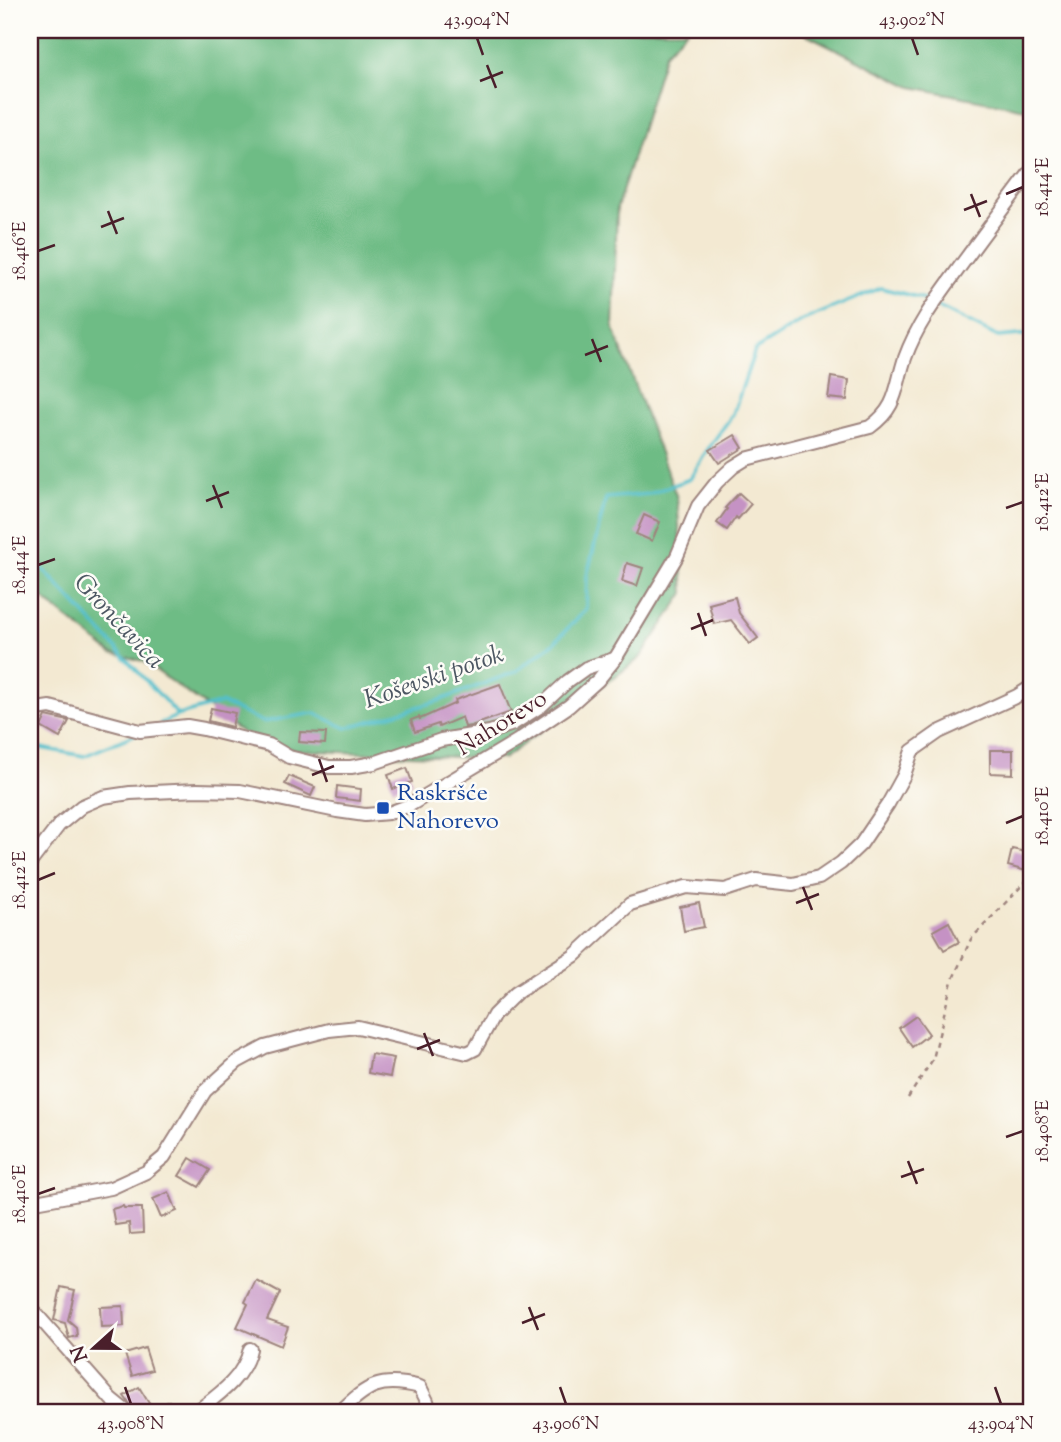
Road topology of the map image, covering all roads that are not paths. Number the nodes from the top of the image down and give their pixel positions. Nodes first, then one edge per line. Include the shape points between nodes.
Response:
1 (1031, 172) edge
2 (614, 659) junction
3 (1031, 687) edge
4 (30, 710) edge
5 (30, 863) edge
6 (30, 1203) edge
7 (30, 1307) edge
8 (250, 1349) dead end
9 (127, 1412) edge
10 (196, 1412) edge
11 (340, 1412) edge
12 (430, 1412) edge

1 - 2 street, Nahorevo via 929,311 906,356 884,417 870,427 747,459 733,467 698,506 677,556
2 - 4 street via 586,668 513,724 351,767 289,757 269,745 204,729 187,726 146,731 50,707
2 - 5 street, Nahorevo via 569,706 517,741 389,813 337,811 240,791 130,793 82,806 59,825
3 - 6 street via 939,732 912,751 904,775 861,844 818,878 793,884 756,880 725,890 687,887 630,904 574,956 516,993 494,1015 475,1049 467,1053 358,1027 265,1047 237,1062 205,1091 164,1157 146,1172 111,1188
7 - 9 street
8 - 10 street via 237,1377
11 - 12 street via 361,1391 384,1382 420,1387

